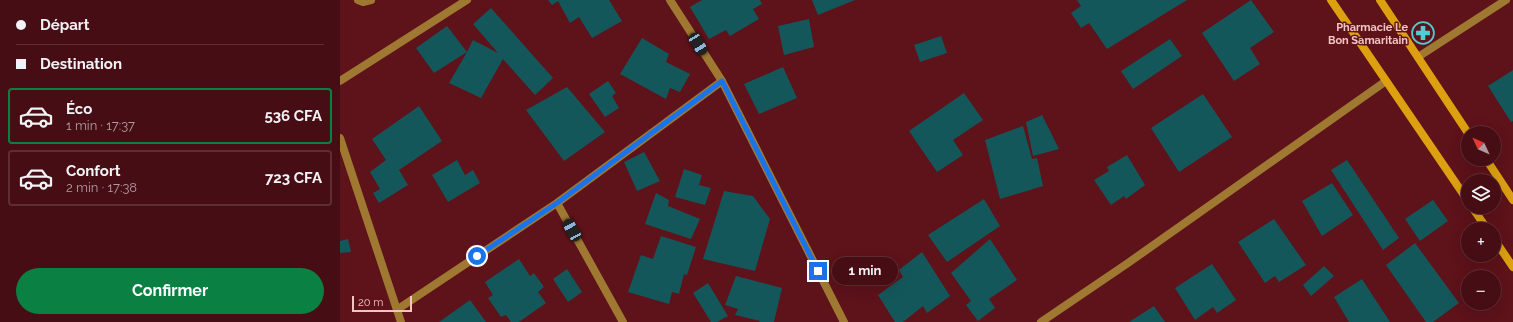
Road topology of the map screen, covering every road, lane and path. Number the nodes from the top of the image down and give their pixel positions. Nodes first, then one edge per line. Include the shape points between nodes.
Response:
1 (358, 0) edge
2 (371, 0) edge
3 (467, 0) edge
4 (670, 0) edge
5 (1331, 0) edge
6 (1380, 0) edge
7 (1506, 0) edge
8 (1418, 57) junction
9 (340, 81) edge
10 (722, 81) junction
11 (1386, 81) junction
12 (1463, 126) edge
13 (340, 138) edge
14 (1491, 166) edge
15 (1461, 191) edge
16 (1513, 200) edge
17 (557, 203) junction
18 (1501, 249) edge
19 (1513, 267) edge
20 (398, 309) junction
21 (401, 322) edge
22 (622, 322) edge
23 (844, 322) edge
24 (1041, 322) edge

1 - 2 street
3 - 9 street
4 - 10 street
5 - 11 main road
6 - 8 main road
7 - 8 street
8 - 12 main road
10 - 17 street
10 - 23 street
11 - 15 main road
11 - 24 street
13 - 20 street
14 - 16 main road
17 - 20 street
17 - 22 street
18 - 19 main road
20 - 21 street

